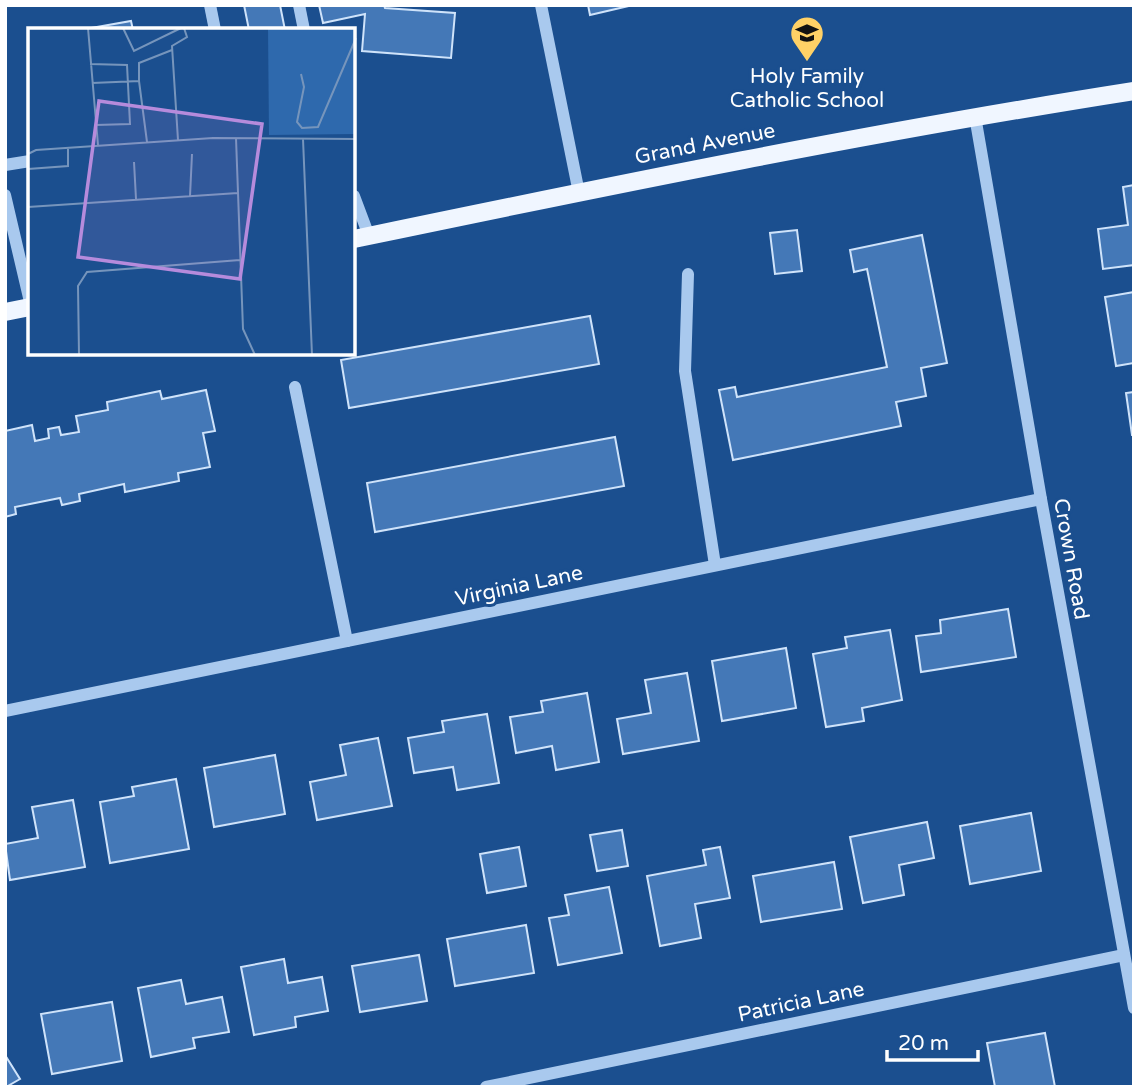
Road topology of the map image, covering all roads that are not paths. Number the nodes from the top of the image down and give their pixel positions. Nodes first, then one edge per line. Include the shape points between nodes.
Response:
1 (210, 5) edge
2 (299, 5) edge
3 (541, 5) edge
4 (215, 28) edge
5 (304, 28) edge
6 (1134, 90) edge
7 (975, 116) junction
8 (28, 161) edge
9 (5, 165) edge
10 (579, 193) junction
11 (5, 195) edge
12 (355, 202) edge
13 (361, 238) edge
14 (688, 274) dead end
15 (28, 295) edge
16 (28, 305) edge
17 (5, 312) edge
18 (295, 387) dead end
19 (1041, 499) junction
20 (715, 565) junction
21 (347, 641) junction
22 (5, 711) edge
23 (1124, 955) junction
24 (1134, 1008) edge
25 (486, 1087) edge

1 - 4 street
2 - 5 street
3 - 10 street
6 - 7 main road, Grand Avenue
7 - 10 main road, Grand Avenue
7 - 19 street, Crown Road
8 - 9 street
10 - 13 main road, Grand Avenue
11 - 15 street
12 - 13 street
14 - 20 street via 685,371
16 - 17 main road
18 - 21 street
19 - 20 street, Virginia Lane
19 - 23 street, Crown Road
20 - 21 street, Virginia Lane
21 - 22 street, Virginia Lane
23 - 24 street, Crown Road
23 - 25 street, Patricia Lane

